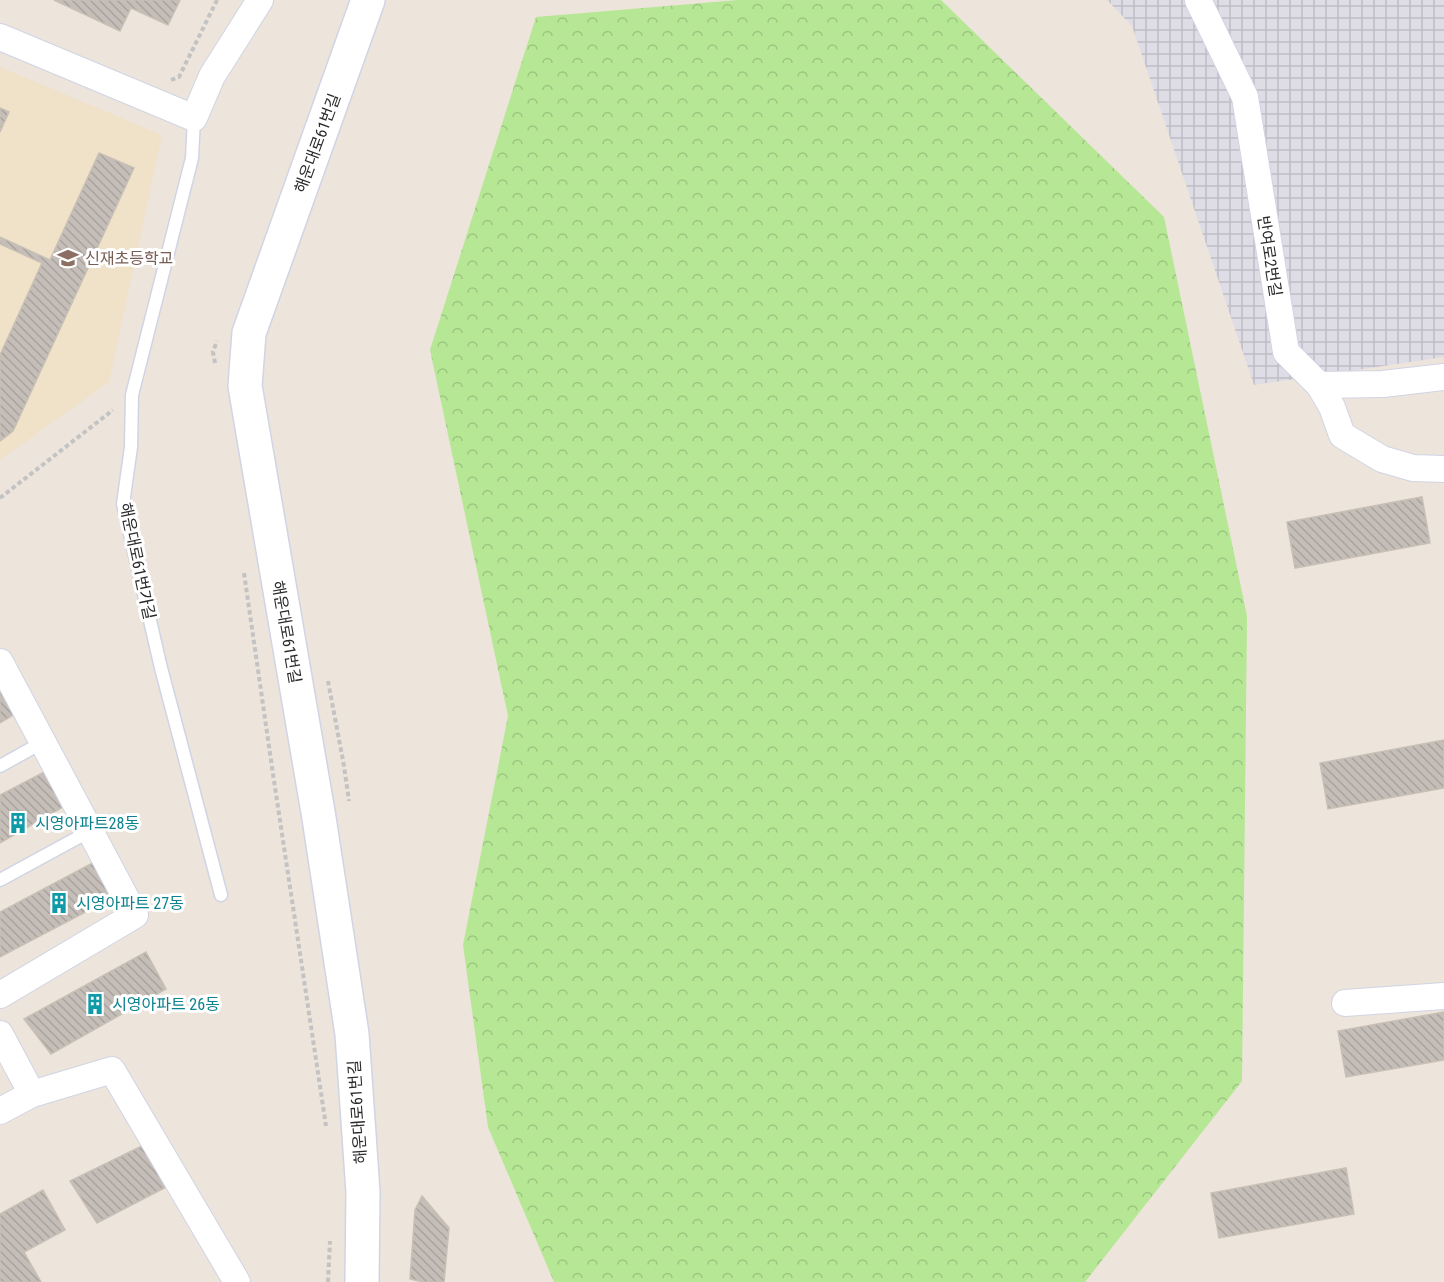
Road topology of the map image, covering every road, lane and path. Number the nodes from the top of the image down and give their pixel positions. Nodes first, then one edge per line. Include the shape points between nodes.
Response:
1 (216, 0) edge
2 (260, 0) edge
3 (368, 0) edge
4 (1198, 0) edge
5 (0, 37) edge
6 (170, 81) dead end
7 (194, 118) junction
8 (1444, 377) edge
9 (1318, 385) junction
10 (132, 395) junction
11 (1444, 469) edge
12 (0, 498) edge
13 (0, 662) edge
14 (326, 672) dead end
15 (43, 742) junction
16 (0, 766) edge
17 (349, 801) dead end
18 (90, 831) junction
19 (0, 880) edge
20 (221, 895) dead end
21 (0, 995) edge
22 (1444, 996) edge
23 (1345, 1003) dead end
24 (0, 1034) edge
25 (32, 1094) junction
26 (0, 1111) edge
27 (237, 1282) edge
28 (362, 1282) edge

1 - 6 path via 179,77
2 - 7 street via 212,76
3 - 28 main road, 해운대로61번길 via 249,333 245,386 318,808 352,1034 363,1192
4 - 9 street, 반여로2번길 via 1245,97 1286,352
5 - 7 street
7 - 10 lane, 해운대로61번가길 via 192,158
8 - 9 street via 1383,384
9 - 11 street, 반여로2번길 via 1342,435 1383,459 1413,468
10 - 12 path
10 - 20 lane, 해운대로61번가길 via 131,447 123,504 160,668
13 - 15 street
14 - 17 path
15 - 16 lane
15 - 18 street
18 - 19 lane
18 - 21 street via 135,915
22 - 23 street
24 - 25 street
25 - 26 street
25 - 27 street via 112,1070

